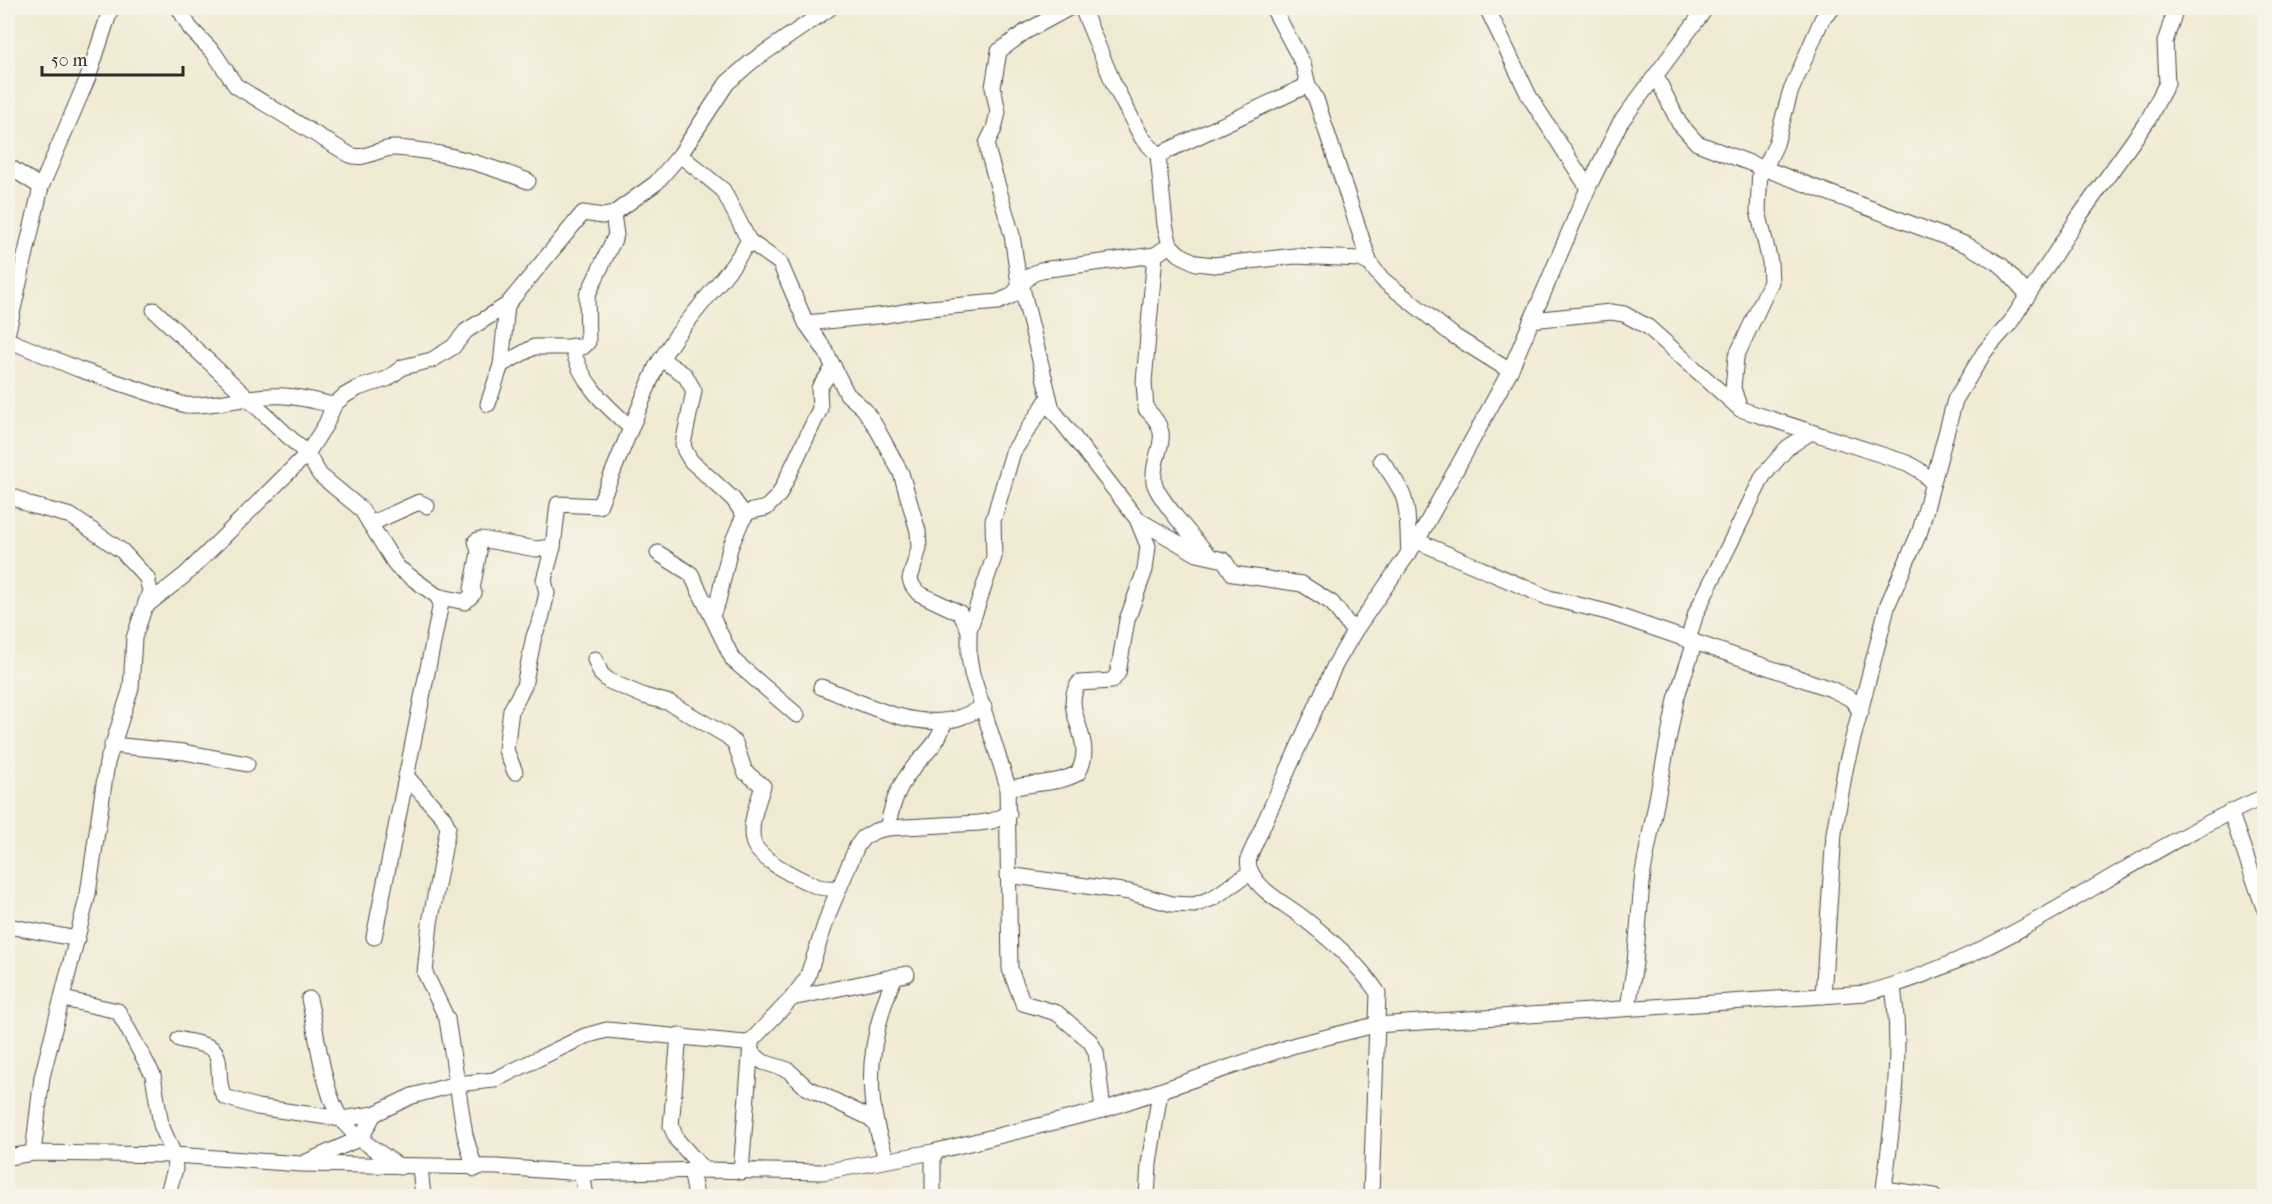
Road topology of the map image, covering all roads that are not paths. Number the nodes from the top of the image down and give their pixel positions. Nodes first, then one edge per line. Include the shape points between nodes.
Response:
1 (111, 8) edge
2 (179, 8) edge
3 (830, 8) edge
4 (1069, 8) edge
5 (1082, 8) edge
6 (1273, 8) edge
7 (1487, 8) edge
8 (1706, 8) edge
9 (1833, 8) edge
10 (2176, 8) edge
11 (1656, 76) junction
12 (1308, 85) junction
13 (680, 155) junction
14 (1158, 155) junction
15 (8, 166) edge
16 (1762, 169) junction
17 (528, 181) dead end
18 (41, 187) junction
19 (1588, 188) junction
20 (613, 214) junction
21 (749, 241) junction
22 (1170, 245) junction
23 (1155, 255) junction
24 (1370, 264) junction
25 (1021, 289) junction
26 (2028, 295) junction
27 (507, 305) junction
28 (154, 310) dead end
29 (1531, 320) junction
30 (806, 323) junction
31 (8, 331) edge
32 (8, 340) edge
33 (572, 346) junction
34 (662, 359) junction
35 (501, 365) junction
36 (834, 367) junction
37 (1510, 371) junction
38 (248, 398) junction
39 (1048, 399) junction
40 (488, 404) dead end
41 (334, 405) junction
42 (1740, 410) junction
43 (630, 427) junction
44 (1811, 432) junction
45 (307, 454) junction
46 (1381, 460) dead end
47 (1932, 482) junction
48 (8, 494) edge
49 (427, 506) dead end
50 (745, 516) junction
51 (1137, 519) junction
52 (370, 524) junction
53 (1417, 541) junction
54 (553, 546) junction
55 (658, 553) dead end
56 (1409, 554) junction
57 (1210, 556) junction
58 (437, 596) junction
59 (147, 605) junction
60 (712, 615) junction
61 (969, 630) junction
62 (1354, 632) junction
63 (1692, 641) junction
64 (595, 659) dead end
65 (821, 687) dead end
66 (984, 707) junction
67 (1861, 712) junction
68 (797, 715) dead end
69 (944, 721) junction
70 (112, 745) junction
71 (247, 764) dead end
72 (515, 772) dead end
73 (406, 776) junction
74 (1007, 789) junction
75 (2265, 797) edge
76 (2230, 811) junction
77 (1009, 814) junction
78 (887, 828) junction
79 (1251, 872) junction
80 (1008, 875) junction
81 (839, 888) junction
82 (2265, 908) edge
83 (8, 926) edge
84 (374, 937) dead end
85 (78, 939) junction
86 (1893, 986) junction
87 (1823, 996) junction
88 (792, 998) junction
89 (63, 999) junction
90 (309, 999) dead end
91 (1628, 1008) junction
92 (1375, 1025) junction
93 (679, 1035) junction
94 (179, 1039) dead end
95 (751, 1046) junction
96 (456, 1084) junction
97 (1160, 1091) junction
98 (1103, 1110) junction
99 (374, 1114) junction
100 (342, 1119) junction
101 (876, 1124) junction
102 (361, 1138) junction
103 (933, 1152) junction
104 (33, 1153) junction
105 (174, 1155) junction
106 (8, 1157) edge
107 (886, 1159) junction
108 (301, 1164) junction
109 (400, 1167) junction
110 (420, 1167) junction
111 (475, 1169) junction
112 (697, 1170) junction
113 (582, 1173) junction
114 (741, 1173) junction
115 (1884, 1193) edge
116 (167, 1197) edge
117 (423, 1197) edge
118 (586, 1197) edge
119 (696, 1197) edge
120 (933, 1197) edge
121 (1148, 1197) edge
122 (1371, 1197) edge
123 (1934, 1197) edge

1 - 18 street via 89,75
2 - 17 street via 236,86 350,155 359,158 396,148 460,158
3 - 13 street via 727,83
4 - 25 street via 1005,45 996,58 993,87 998,112 987,143 1012,235
5 - 14 street via 1115,87 1142,138
6 - 12 street via 1303,64
7 - 19 street via 1529,96
8 - 11 street
9 - 16 street via 1822,19 1790,93 1776,144
10 - 26 street via 2165,42 2168,76 2160,98
11 - 16 street via 1678,123 1697,143
11 - 19 street via 1620,123
12 - 14 street
12 - 24 street
13 - 20 street via 656,183
13 - 21 street via 723,190
14 - 22 street
15 - 18 street
16 - 26 street via 1967,245 2001,265
16 - 42 street via 1758,211 1771,282 1736,357 1733,388
18 - 31 street
19 - 29 street
20 - 27 street via 583,213
20 - 33 street via 616,235 587,296 590,337 583,347
21 - 30 street via 780,263
21 - 34 street
22 - 23 street
22 - 24 street via 1179,255 1196,263 1215,265 1295,256 1360,259
23 - 25 street via 1041,270 1030,275
23 - 57 street via 1144,382 1146,409 1158,419 1163,436 1154,483 1164,503
24 - 37 street via 1383,280 1454,336
25 - 30 street via 998,302
25 - 39 street
26 - 47 street via 2010,324 1985,351 1955,400
27 - 35 street
27 - 41 street via 432,360 403,367 387,379 358,388
28 - 38 street
29 - 37 street
29 - 42 street via 1611,312 1636,319
30 - 36 street
32 - 38 street via 78,369 185,405
33 - 35 street via 534,347
33 - 43 street via 592,391
34 - 43 street
34 - 50 street via 685,375 694,391 683,444 687,456 733,499
35 - 40 street
36 - 50 street via 819,388 820,409 779,495 766,508
36 - 61 street via 847,394 864,409 901,472 918,531 912,585 918,593 960,613
37 - 53 street
38 - 41 street via 287,396
38 - 45 street
39 - 51 street
39 - 61 street via 1013,452 993,521 994,557
41 - 45 street
42 - 44 street
43 - 54 street via 599,506 558,504
44 - 47 street via 1906,463
44 - 63 street via 1787,448 1763,476 1696,613
45 - 52 street via 320,475 361,508
45 - 59 street via 185,575
46 - 56 street via 1404,494
47 - 67 street via 1920,531 1888,604
48 - 59 street via 30,505 71,516 122,551 147,578
49 - 52 street via 419,502
50 - 60 street via 730,548
51 - 57 street via 1197,555
51 - 74 street via 1148,546 1147,560 1127,620 1118,673 1112,681 1079,683 1071,703 1084,742 1083,765 1067,780
52 - 58 street via 397,567
53 - 56 street
53 - 63 street via 1549,598 1608,612
54 - 58 street via 536,549 476,542 479,552 474,593 465,602
54 - 72 street via 543,580 547,594 524,686 510,710 506,750
55 - 60 street via 691,574
56 - 62 street
57 - 62 street via 1224,560 1233,574 1302,584 1332,603
58 - 73 street via 441,603
59 - 70 street via 134,638 131,688
60 - 68 street via 733,660
61 - 66 street via 969,657
62 - 79 street via 1256,837 1249,857
63 - 67 street via 1844,694
63 - 91 street via 1676,699 1643,872
64 - 81 street via 609,681 670,703 735,743 745,772 763,786 754,820 753,840 758,851 818,887
65 - 69 street via 899,716
66 - 69 street
66 - 74 street
67 - 87 street via 1836,810
69 - 78 street via 937,743 899,788
70 - 71 street via 184,752
70 - 85 street
73 - 84 street
73 - 96 street via 448,827 425,965 428,981 447,1019
74 - 77 street
75 - 76 street
76 - 82 street
76 - 86 street via 1991,944
77 - 78 street via 979,823
77 - 80 street
78 - 81 street via 863,838
79 - 80 street via 1213,898 1194,905
79 - 92 street via 1261,887 1360,968 1378,993
80 - 98 street via 1010,969 1020,997 1029,1006 1057,1013 1090,1041 1096,1052
81 - 88 street via 812,968
83 - 85 street
85 - 89 street
86 - 87 street via 1866,993
86 - 115 street via 1898,1082
87 - 91 street
88 - 95 street
88 - 101 street via 901,975 875,1030 872,1082
89 - 104 street via 42,1077
89 - 105 street via 112,1008 121,1015 153,1075 159,1119
90 - 100 street via 325,1077
91 - 92 street
92 - 97 street via 1295,1045
92 - 122 street
93 - 95 street
93 - 96 street via 607,1030 585,1036 494,1080
93 - 112 street via 671,1126
94 - 100 street via 212,1048 216,1053 218,1087 225,1097 257,1107
95 - 101 street via 763,1062 788,1070 806,1087
95 - 114 street
96 - 99 street via 412,1096
96 - 111 street
97 - 98 street
97 - 121 street
98 - 103 street
99 - 100 street
99 - 102 street
100 - 102 street
101 - 107 street
102 - 108 street
102 - 109 street
103 - 107 street
103 - 120 street
104 - 105 street
104 - 106 street
105 - 108 street
105 - 116 street via 175,1169
107 - 114 street via 824,1172
108 - 109 street
109 - 110 street
110 - 111 street
110 - 117 street
111 - 113 street
112 - 113 street
112 - 114 street
112 - 119 street
113 - 118 street
115 - 123 street

